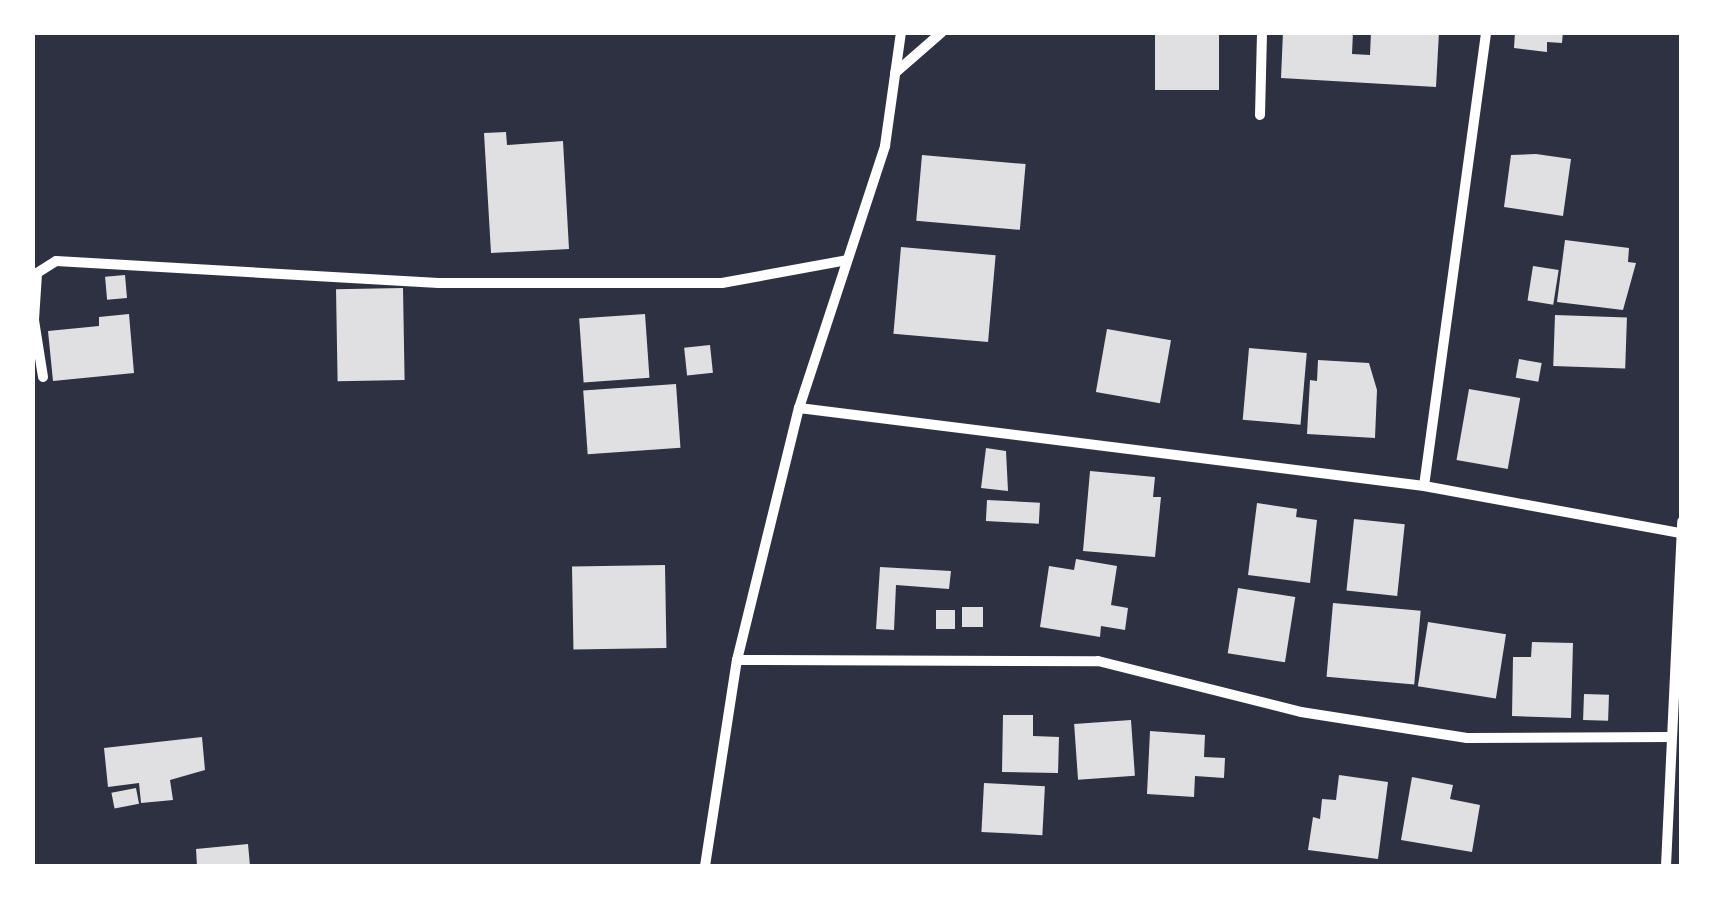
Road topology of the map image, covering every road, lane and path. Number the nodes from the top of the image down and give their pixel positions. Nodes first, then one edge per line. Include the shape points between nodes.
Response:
1 (901, 32) edge
2 (942, 32) edge
3 (1262, 32) edge
4 (1486, 32) edge
5 (895, 73) junction
6 (1260, 114) dead end
7 (848, 260) junction
8 (43, 378) dead end
9 (799, 408) junction
10 (1424, 486) junction
11 (1682, 521) edge
12 (1681, 533) edge
13 (736, 660) junction
14 (1672, 737) junction
15 (705, 866) edge
16 (1666, 866) edge

1 - 5 street
2 - 5 street
3 - 6 street
4 - 10 street
5 - 7 street via 885,146
7 - 8 street via 722,282 438,283 56,261 37,273 34,320
7 - 9 street
9 - 10 street
9 - 13 street
10 - 12 street
11 - 12 street
12 - 14 street
13 - 14 street via 1098,661 1301,712 1467,738
13 - 15 street
14 - 16 street

